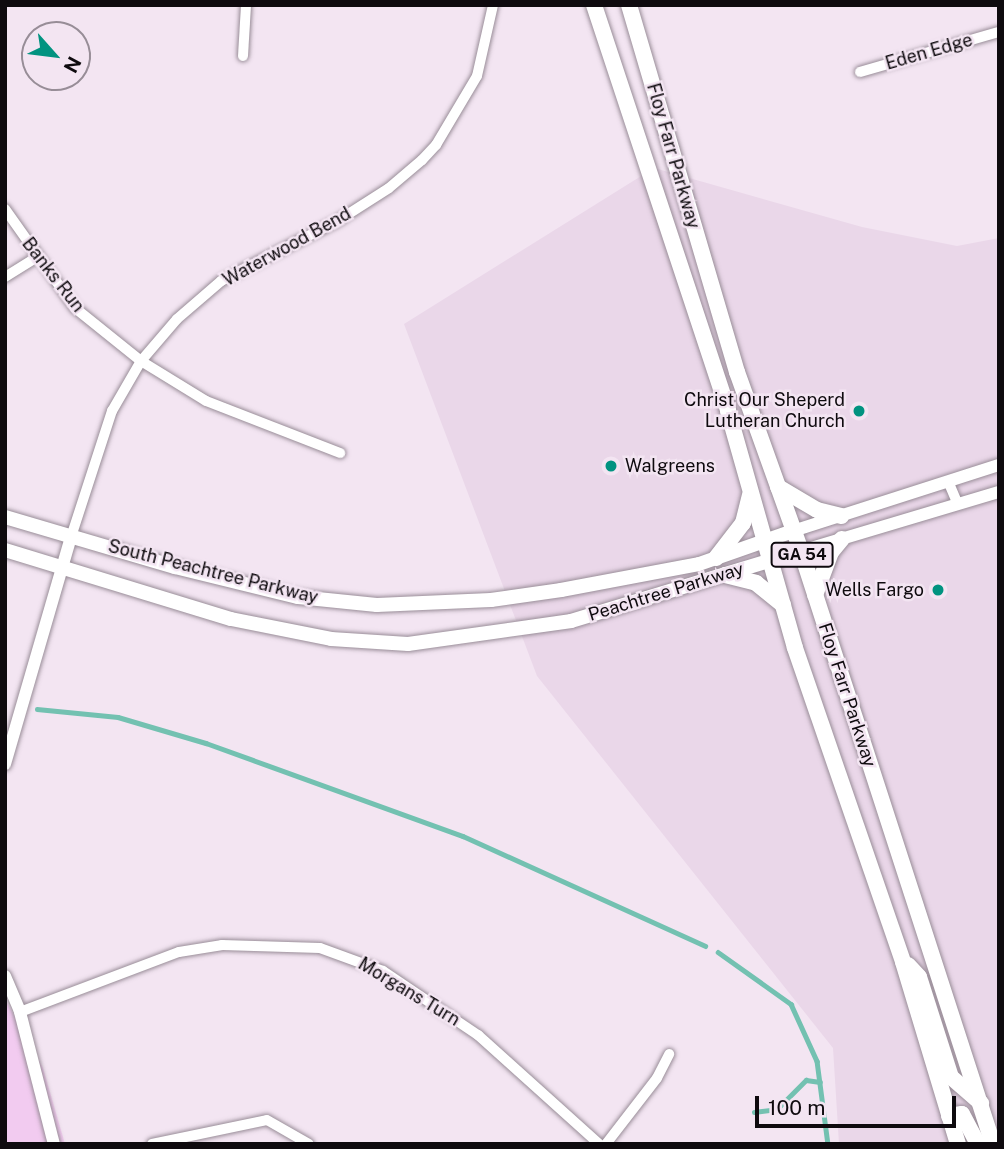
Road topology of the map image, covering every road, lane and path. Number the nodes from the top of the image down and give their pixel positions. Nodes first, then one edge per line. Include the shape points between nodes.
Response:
1 (246, 5) edge
2 (493, 5) edge
3 (594, 5) edge
4 (629, 5) edge
5 (999, 32) edge
6 (243, 56) dead end
7 (860, 72) dead end
8 (5, 208) edge
9 (36, 258) junction
10 (5, 277) edge
11 (141, 361) junction
12 (340, 453) dead end
13 (999, 465) edge
14 (948, 481) junction
15 (778, 487) junction
16 (751, 492) junction
17 (999, 492) edge
18 (958, 504) junction
19 (841, 516) junction
20 (5, 517) edge
21 (793, 531) junction
22 (71, 537) junction
23 (842, 539) junction
24 (765, 540) junction
25 (5, 550) edge
26 (801, 551) junction
27 (716, 558) junction
28 (771, 561) junction
29 (62, 567) junction
30 (725, 575) junction
31 (815, 595) junction
32 (783, 605) junction
33 (571, 621) joint
34 (5, 764) edge
35 (903, 962) junction
36 (5, 976) edge
37 (20, 1012) junction
38 (669, 1054) dead end
39 (981, 1103) junction
40 (950, 1116) junction
41 (54, 1144) edge
42 (152, 1144) edge
43 (309, 1144) edge
44 (599, 1144) edge
45 (606, 1144) edge
46 (958, 1144) edge
47 (978, 1144) edge
48 (993, 1144) edge

1 - 6 street
2 - 11 street, Waterwood Bend via 477,76 422,160 339,220 221,281 177,319
3 - 16 main road, Floy Farr Parkway / GA 54
4 - 15 main road, Floy Farr Parkway / GA 54 via 737,372
5 - 7 street, Eden Edge
8 - 9 street, Banks Run
9 - 10 street
9 - 11 street, Banks Run via 75,308
11 - 12 street, Banks Run via 206,401
11 - 22 street, Waterwood Bend via 112,411
13 - 14 street
14 - 18 street
14 - 19 street
15 - 19 main road via 817,510
15 - 21 main road, Floy Farr Parkway / GA 54
16 - 24 main road, Floy Farr Parkway / GA 54
16 - 27 main road via 743,523
17 - 18 street
18 - 23 street
19 - 21 street
20 - 22 main road, South Peachtree Parkway
21 - 24 main road, South Peachtree Parkway
21 - 26 main road, Floy Farr Parkway / GA 54
22 - 27 main road, South Peachtree Parkway via 298,597 377,605 491,600 624,579
22 - 29 street
23 - 26 street
23 - 31 main road via 831,552
24 - 27 main road, South Peachtree Parkway
24 - 28 main road, Floy Farr Parkway / GA 54
25 - 29 main road, South Peachtree Parkway
26 - 28 main road, Peachtree Parkway
26 - 31 main road, Floy Farr Parkway / GA 54
28 - 30 main road, Peachtree Parkway
28 - 32 main road, Floy Farr Parkway / GA 54
29 - 33 main road, South Peachtree Parkway via 231,620 331,639 445,641
29 - 34 street
30 - 32 main road via 756,583
30 - 33 main road, Peachtree Parkway
31 - 39 main road, Floy Farr Parkway / GA 54
32 - 35 main road, Floy Farr Parkway / GA 54
35 - 39 main road via 919,977 951,1077
35 - 40 main road, Floy Farr Parkway / GA 54
36 - 37 street
37 - 41 street
37 - 44 street, Morgans Turn via 178,952 222,945 320,948 383,971 478,1035
38 - 45 street via 657,1078
39 - 48 main road, Floy Farr Parkway / GA 54
40 - 46 main road, Floy Farr Parkway / GA 54
40 - 47 main road via 962,1114
42 - 43 street via 251,1120 267,1120

